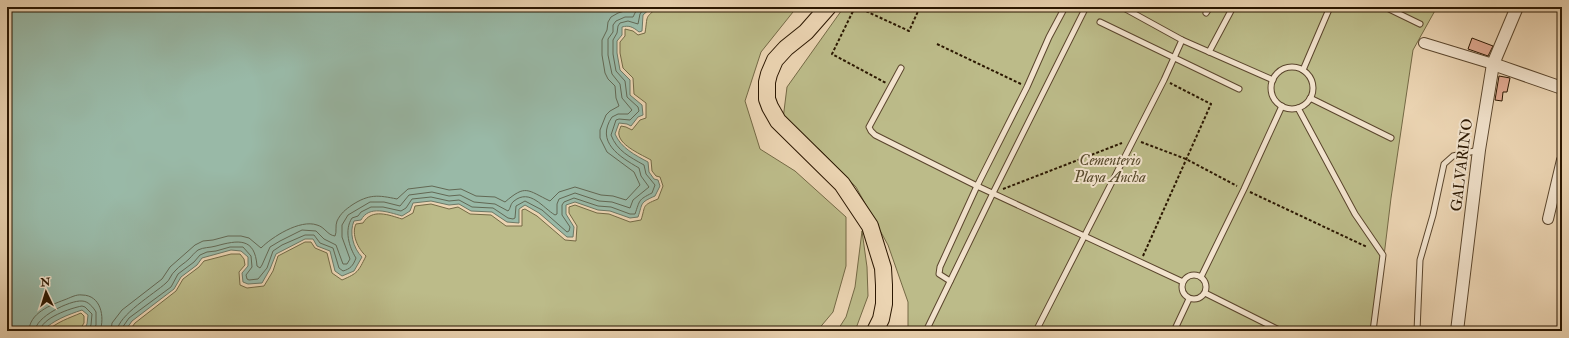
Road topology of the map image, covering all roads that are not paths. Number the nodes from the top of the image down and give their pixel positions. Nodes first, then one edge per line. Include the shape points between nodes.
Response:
1 (828, 7) edge
2 (1065, 7) edge
3 (1086, 7) edge
4 (1122, 7) edge
5 (1210, 7) edge
6 (1233, 7) edge
7 (1330, 7) edge
8 (1385, 7) edge
9 (1517, 7) edge
10 (1206, 13) dead end
11 (1100, 22) dead end
12 (1420, 24) dead end
13 (1182, 40) junction
14 (1424, 43) dead end
15 (1209, 52) junction
16 (1174, 59) junction
17 (1493, 64) junction
18 (901, 68) dead end
19 (1303, 70) junction
20 (1273, 80) junction
21 (1562, 88) edge
22 (1239, 89) dead end
23 (1310, 98) junction
24 (1282, 106) junction
25 (1298, 108) junction
26 (1391, 138) dead end
27 (1479, 150) junction
28 (1562, 160) edge
29 (977, 186) junction
30 (993, 193) junction
31 (1548, 219) dead end
32 (1086, 236) junction
33 (1201, 277) junction
34 (950, 281) junction
35 (1183, 282) junction
36 (1205, 293) junction
37 (1189, 299) junction
38 (875, 331) edge
39 (926, 331) edge
40 (1036, 331) edge
41 (1174, 331) edge
42 (1281, 331) edge
43 (1373, 331) edge
44 (1417, 331) edge
45 (1457, 331) edge

1 - 38 main road via 806,32 775,60 768,78 768,99 778,121 842,184 870,226 879,253 884,285 881,319
2 - 29 lane
3 - 30 lane
4 - 13 lane
5 - 10 lane
6 - 15 lane
7 - 19 lane
8 - 12 lane
9 - 17 street, GALVARINO
11 - 16 lane
13 - 15 lane
13 - 16 lane
14 - 17 street
15 - 20 lane
16 - 22 lane
16 - 32 lane
17 - 21 street
17 - 27 street, GALVARINO
18 - 29 lane via 870,127 871,131
19 - 20 lane via 1290,67 1277,74
19 - 23 lane via 1312,82
20 - 24 lane via 1272,93
23 - 25 lane
23 - 26 lane
24 - 25 lane
24 - 33 lane
25 - 43 lane via 1355,214 1383,255
27 - 44 lane via 1453,156 1444,164 1420,260
27 - 45 street, GALVARINO
28 - 31 street
29 - 30 lane
29 - 34 lane via 939,271 939,274
30 - 32 lane
30 - 34 lane
32 - 35 lane
32 - 40 lane
33 - 35 lane via 1191,275
33 - 36 lane via 1206,284
34 - 39 lane
35 - 37 lane via 1182,292
36 - 37 lane via 1198,299
36 - 42 lane
37 - 41 lane

